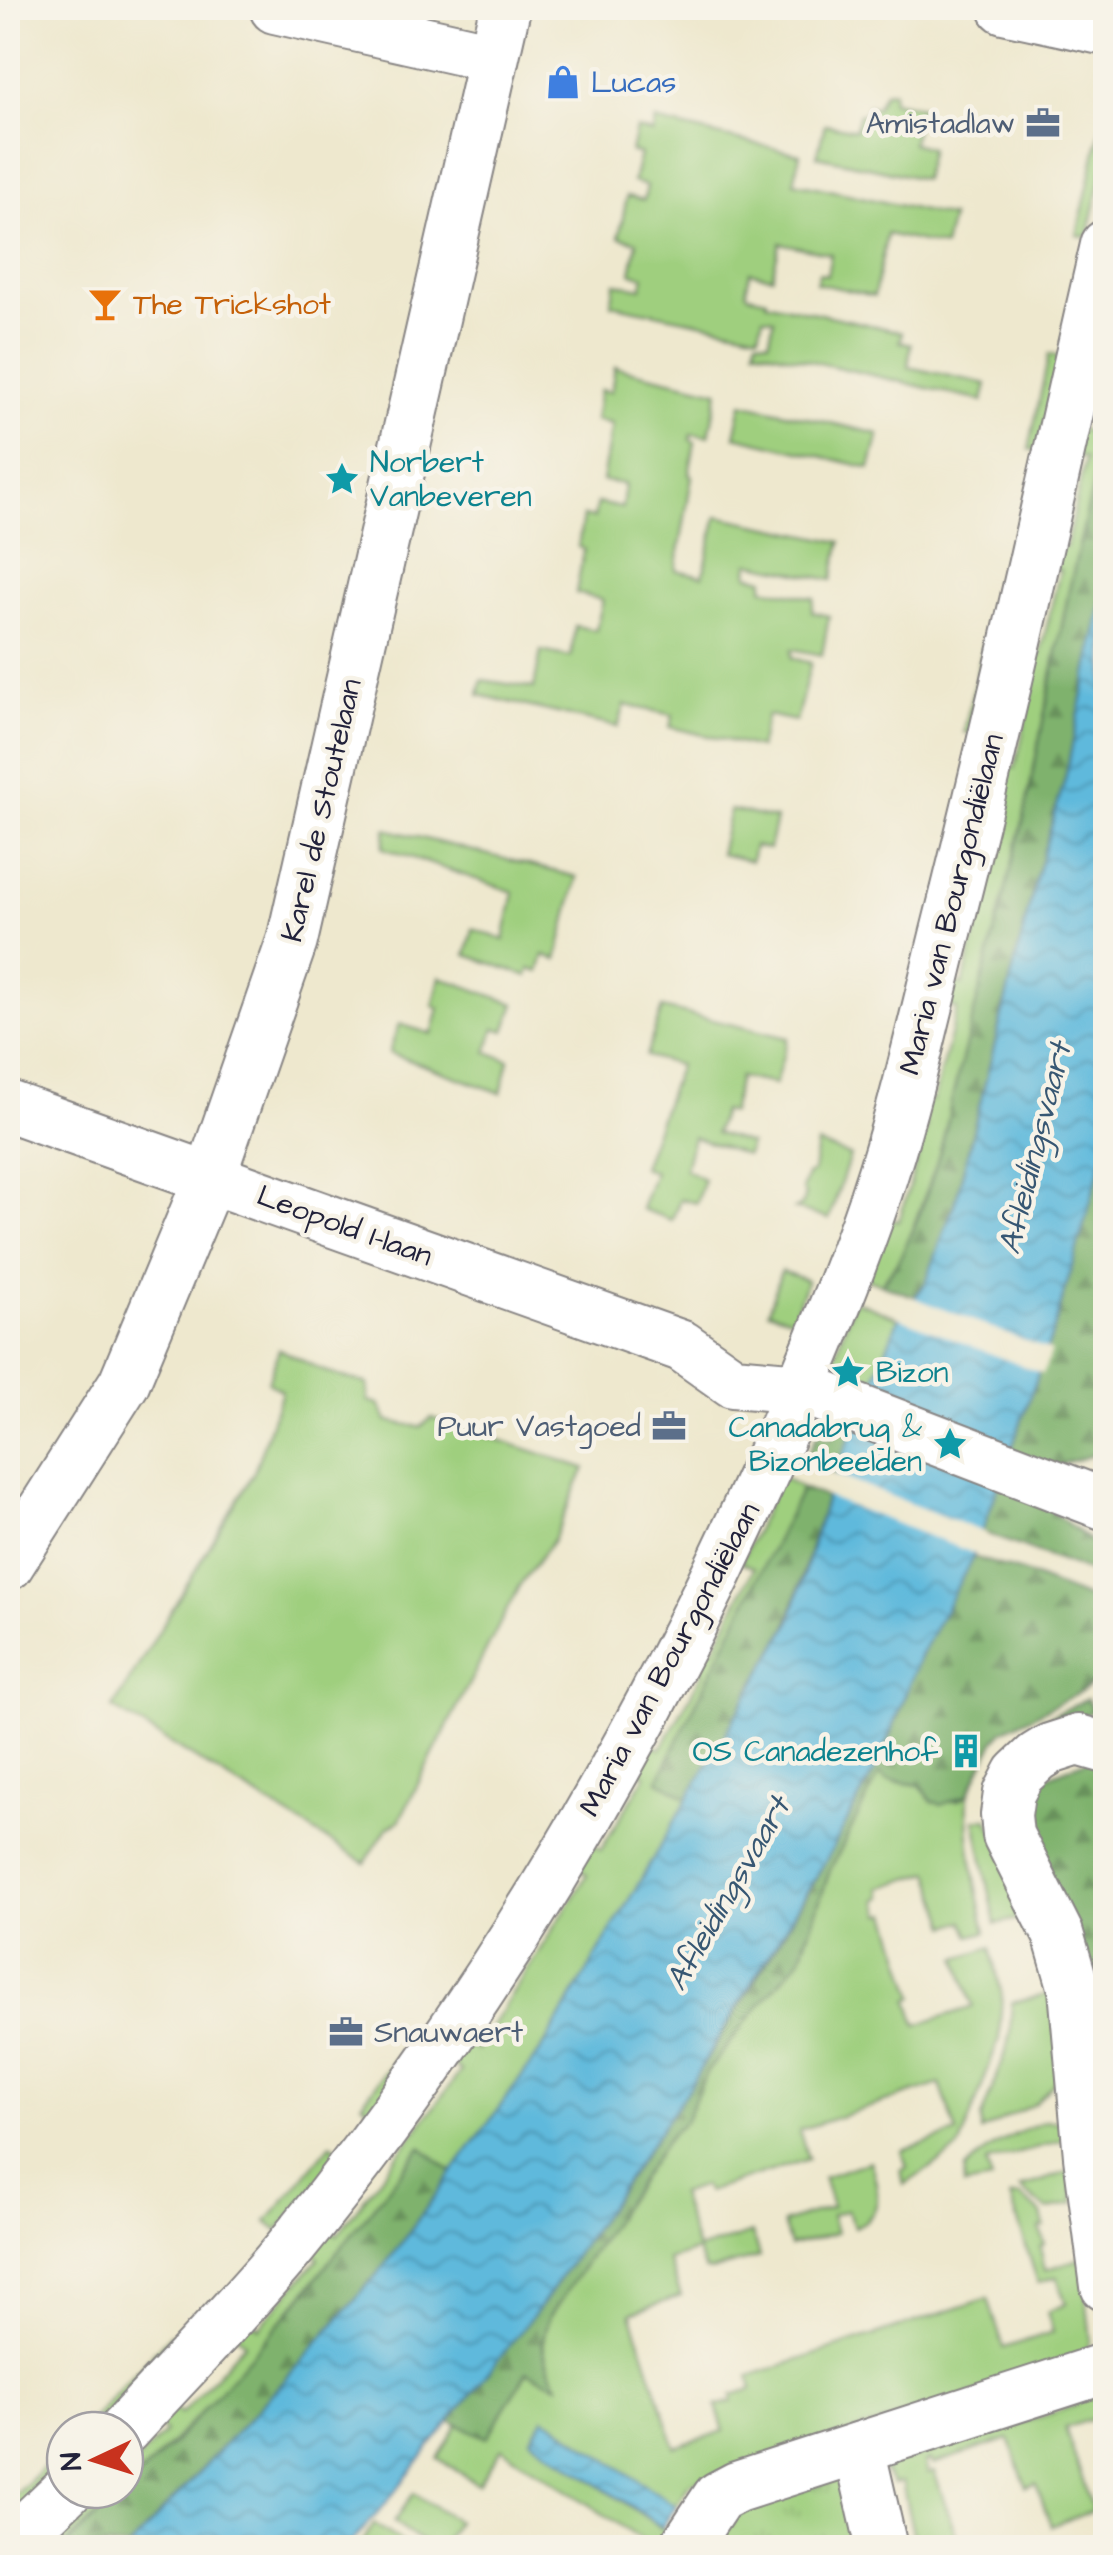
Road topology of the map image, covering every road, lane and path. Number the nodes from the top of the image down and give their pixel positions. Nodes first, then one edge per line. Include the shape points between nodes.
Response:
1 (274, 8) edge
2 (505, 8) edge
3 (1004, 8) edge
4 (1106, 30) edge
5 (493, 57) junction
6 (1106, 244) edge
7 (8, 1106) edge
8 (210, 1177) junction
9 (822, 1396) junction
10 (1106, 1505) edge
11 (8, 1566) edge
12 (1096, 1737) edge
13 (1106, 2286) edge
14 (1106, 2368) edge
15 (142, 2410) edge
16 (859, 2448) junction
17 (46, 2510) edge
18 (8, 2546) edge
19 (684, 2548) edge
20 (882, 2548) edge

1 - 5 street
2 - 5 street, Karel de Stoutelaan
3 - 4 street
5 - 8 street, Karel de Stoutelaan via 292,941
6 - 9 street, Maria van Bourgondiëlaan via 970,837 896,1130 835,1305
7 - 8 street, Leopold I-laan
8 - 9 street, Leopold I-laan via 682,1346 733,1382
8 - 11 street, Karel de Stoutelaan via 124,1382
9 - 10 street, Leopold I-laan
9 - 15 street, Maria van Bourgondiëlaan via 773,1458 663,1681 570,1846 464,2010 286,2252
12 - 13 street via 1050,1749 1019,1774 1006,1815 1008,1835 1058,1934 1074,1989
14 - 16 street
16 - 19 street via 726,2492
16 - 20 street
17 - 18 street

